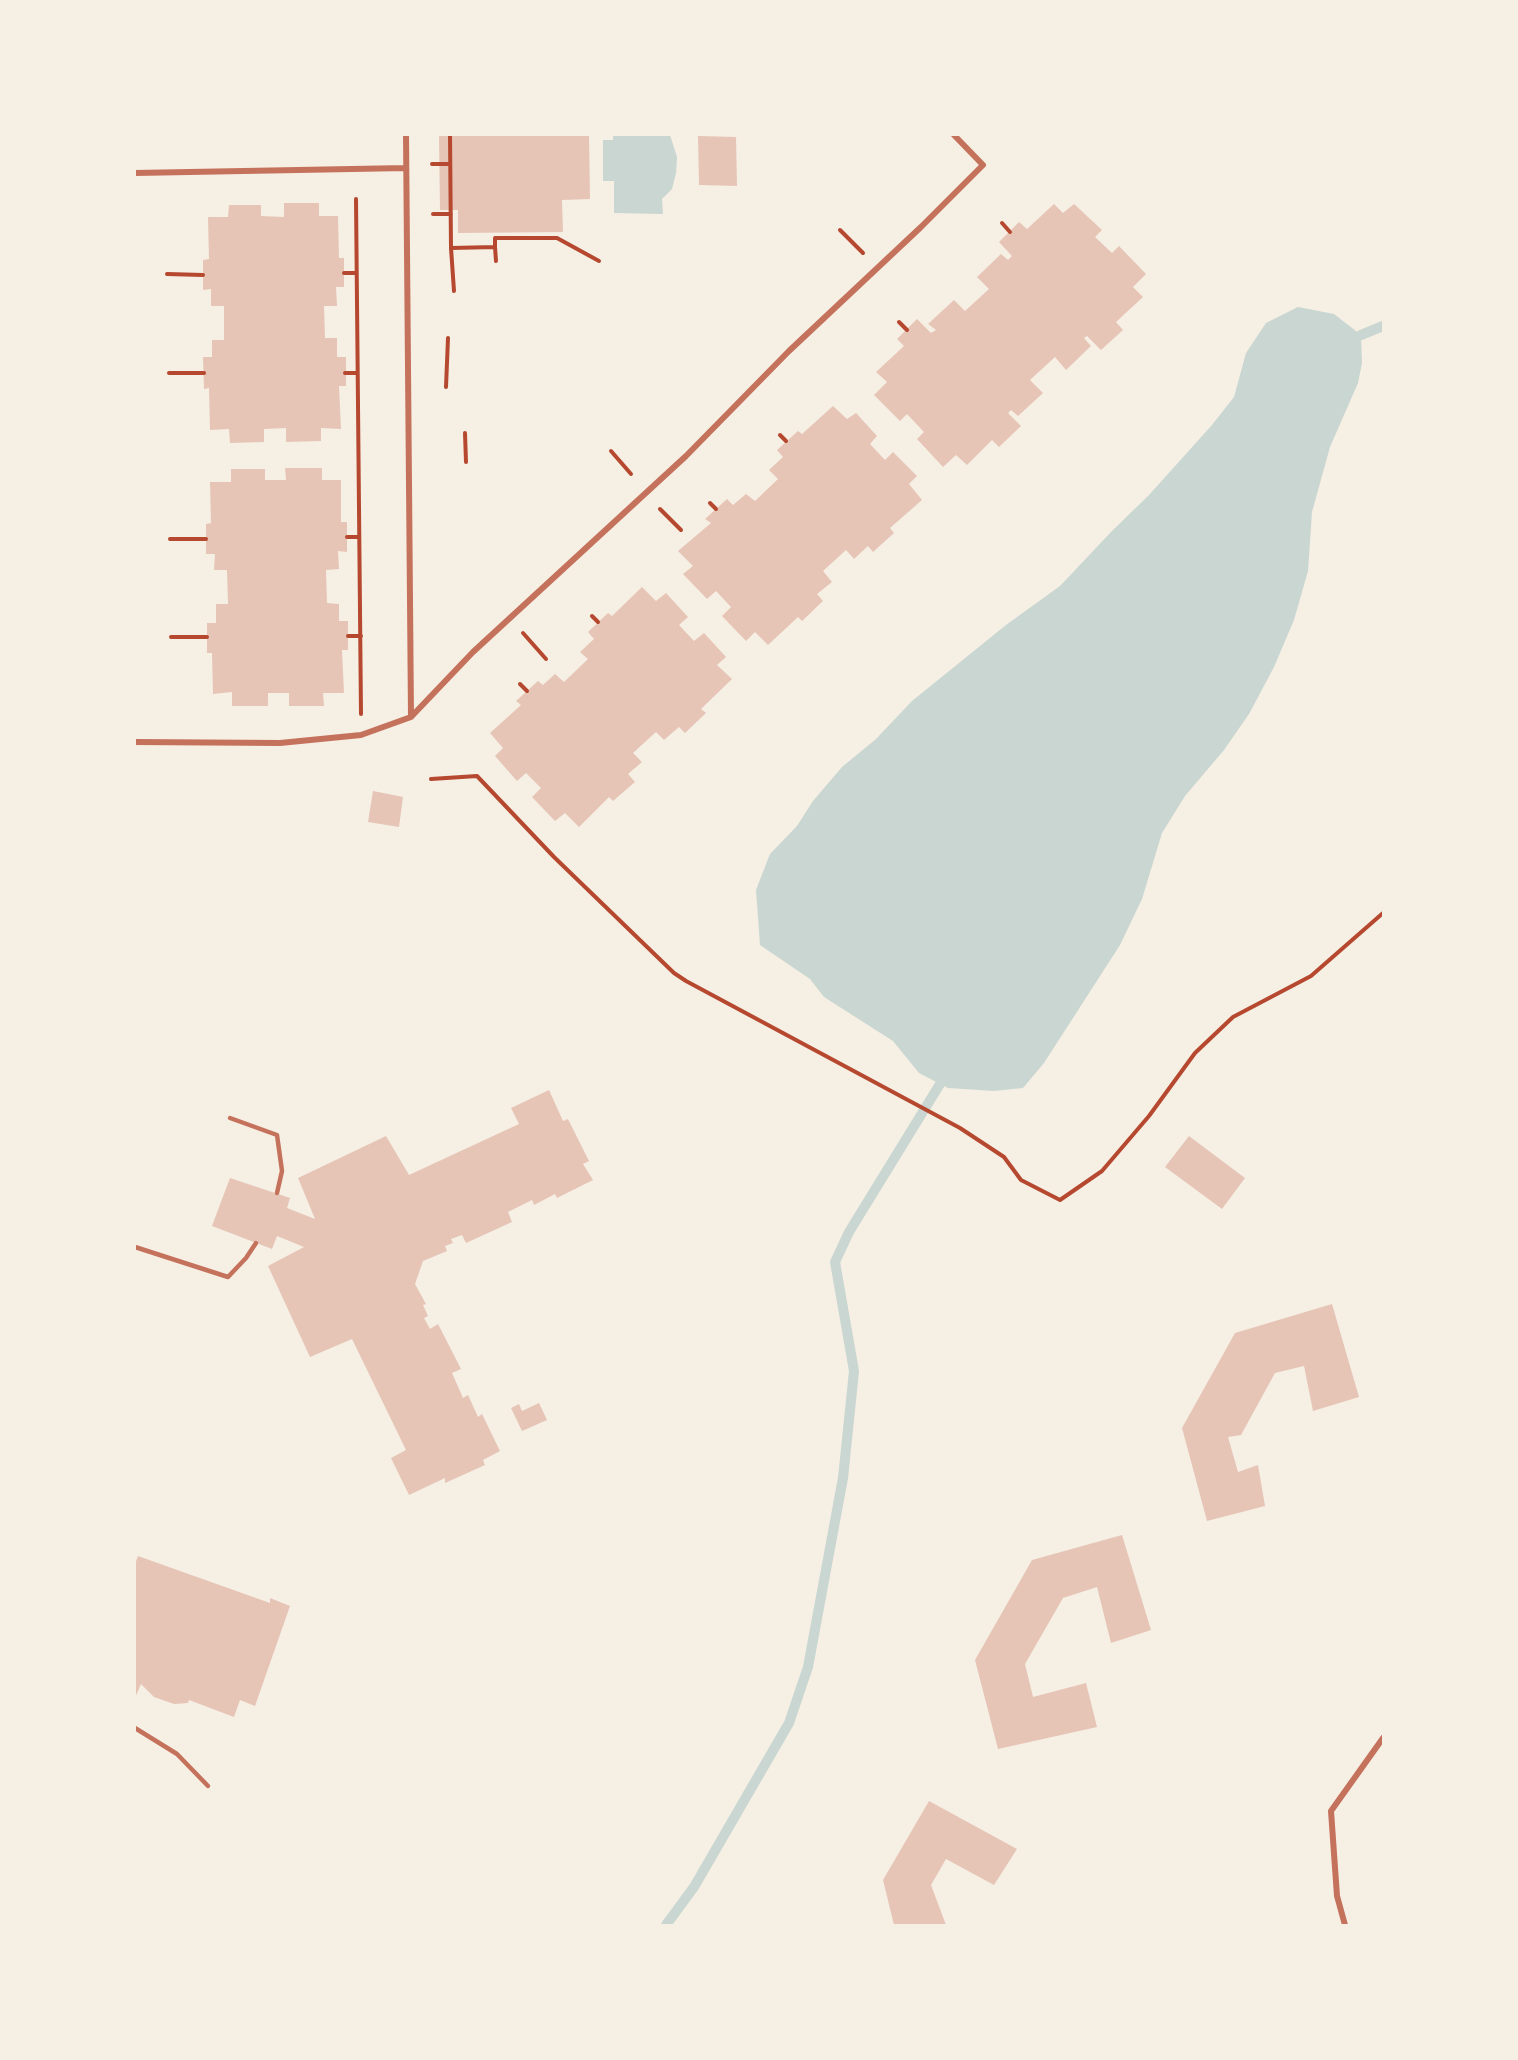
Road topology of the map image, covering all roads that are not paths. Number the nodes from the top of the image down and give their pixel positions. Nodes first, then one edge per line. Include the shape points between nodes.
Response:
1 (406, 135) edge
2 (954, 135) edge
3 (406, 168) junction
4 (135, 173) edge
5 (411, 717) junction
6 (135, 742) edge
7 (230, 1118) dead end
8 (278, 1193) dead end
9 (256, 1243) dead end
10 (135, 1247) edge
11 (135, 1728) edge
12 (1383, 1737) edge
13 (208, 1786) dead end
14 (1345, 1925) edge

1 - 3 street
2 - 5 street via 983,165 686,456 473,652
3 - 4 street
3 - 5 street
5 - 6 street via 361,735 280,743
7 - 8 lane via 277,1135 282,1171
9 - 10 lane via 228,1277
11 - 13 lane via 177,1754
12 - 14 street via 1331,1812 1337,1896

